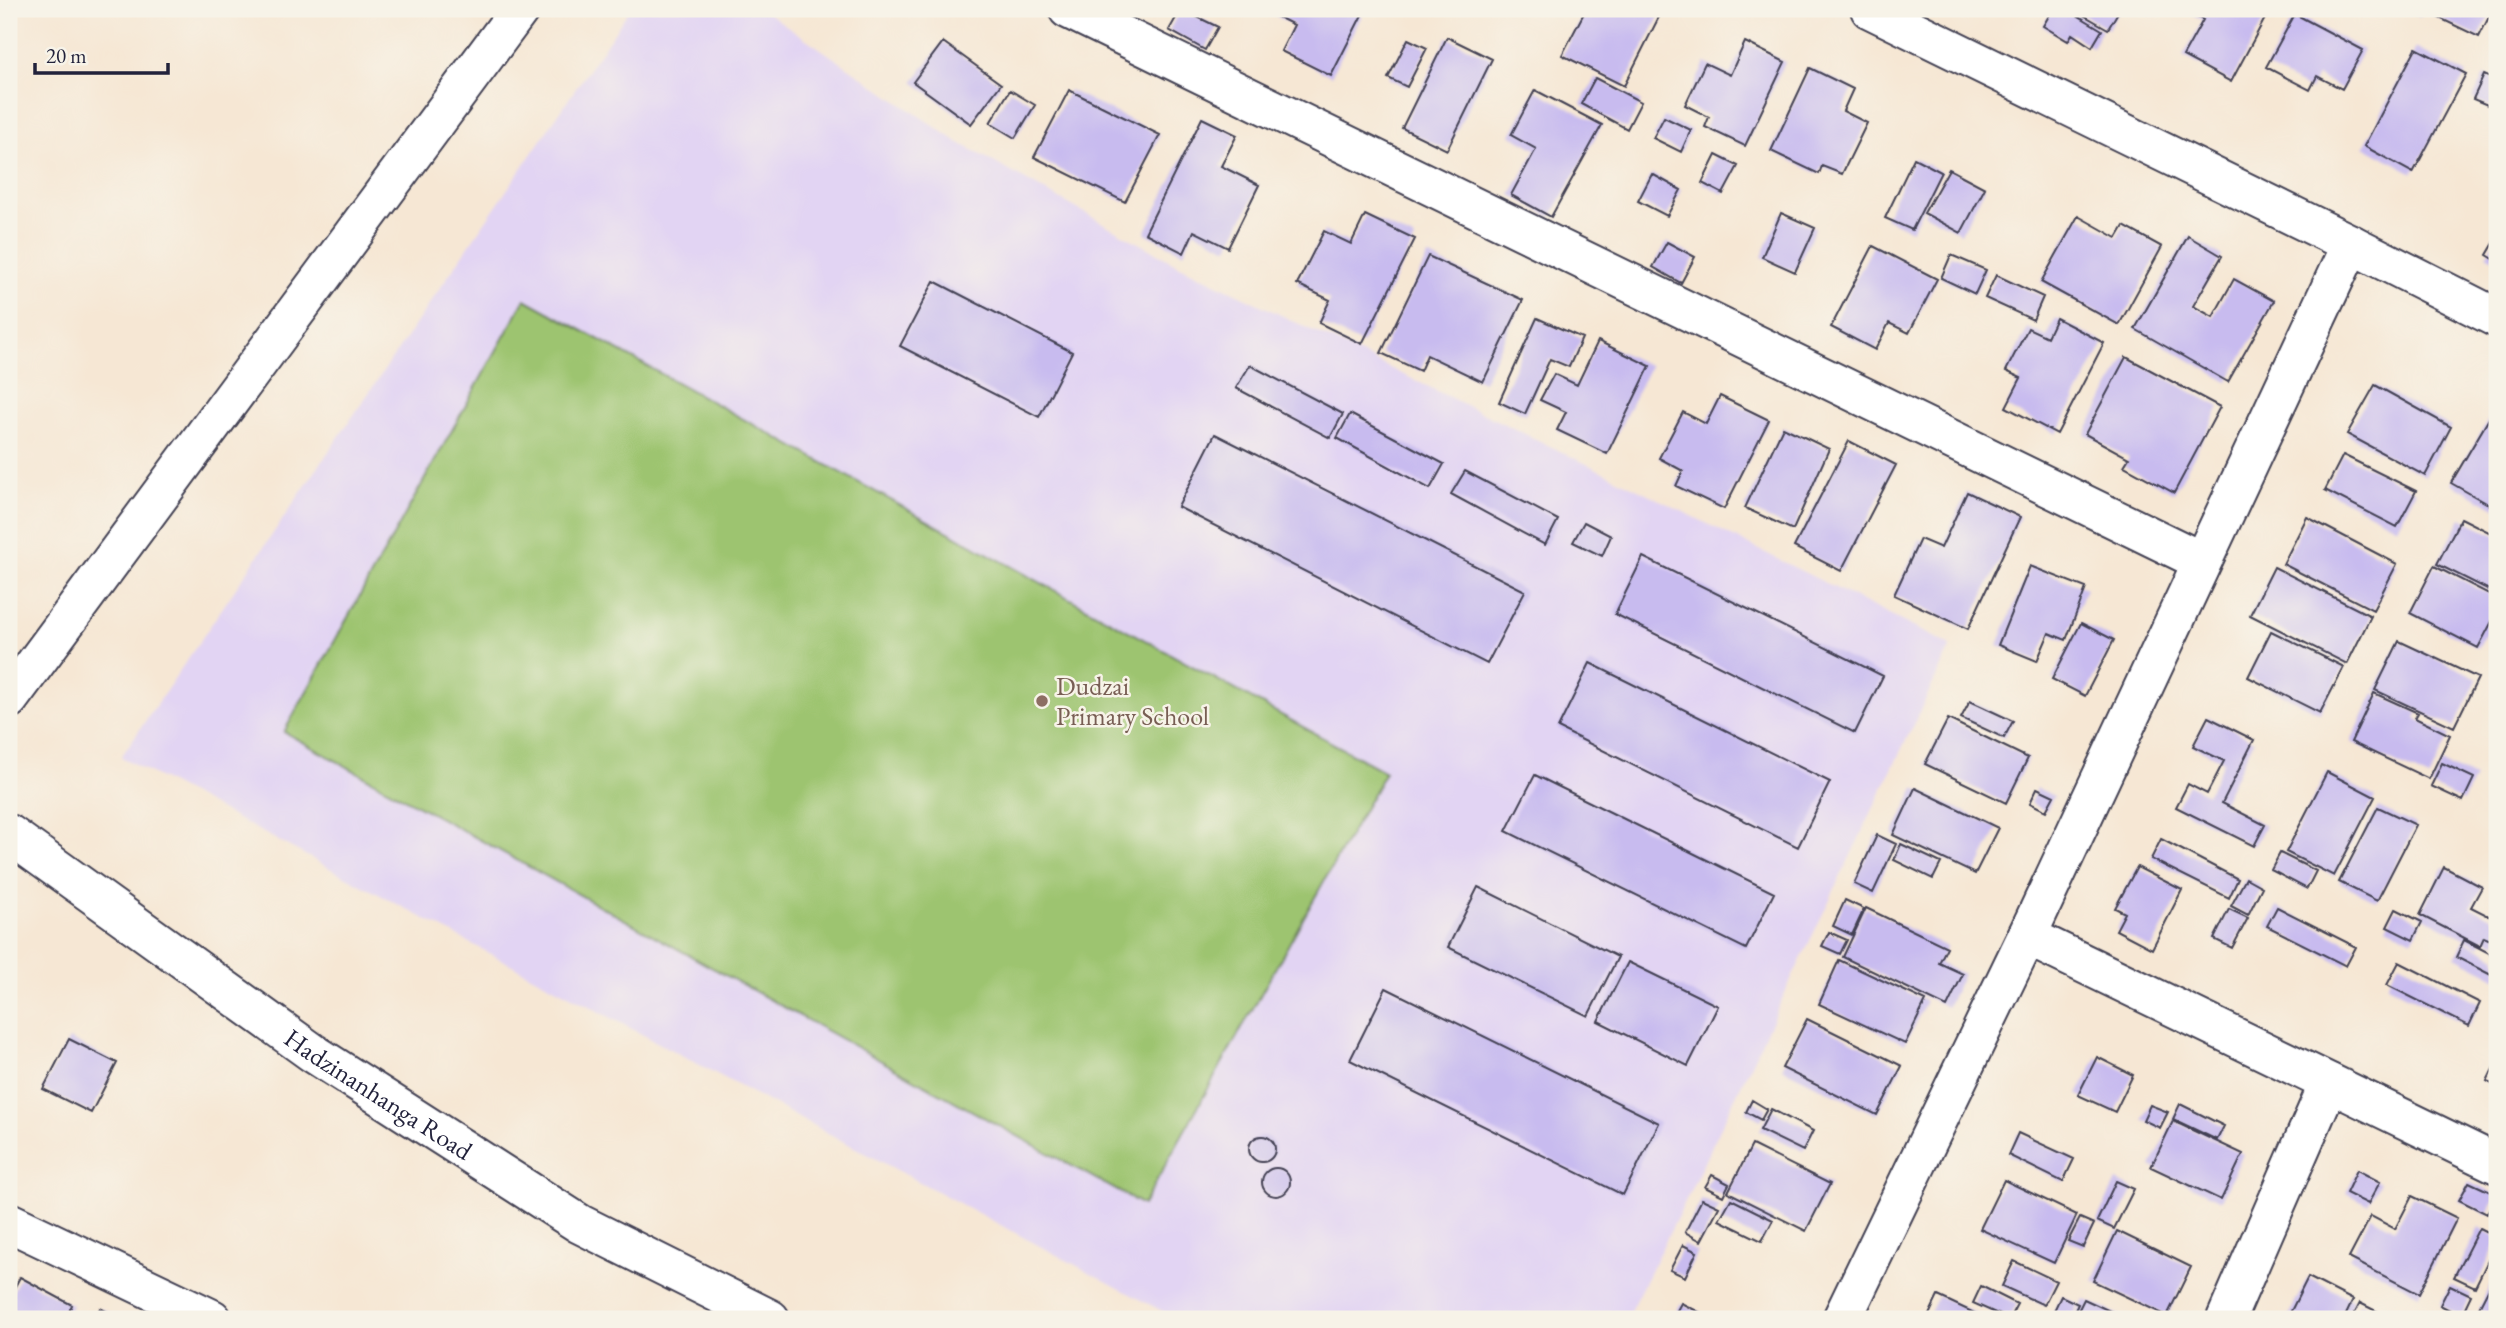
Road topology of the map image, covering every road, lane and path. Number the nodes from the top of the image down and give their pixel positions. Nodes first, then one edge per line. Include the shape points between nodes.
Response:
1 (520, 9) edge
2 (1068, 9) edge
3 (1870, 9) edge
4 (2351, 244) junction
5 (2497, 318) edge
6 (2201, 561) junction
7 (9, 699) edge
8 (9, 834) edge
9 (2027, 936) junction
10 (2329, 1083) junction
11 (2497, 1164) edge
12 (9, 1222) edge
13 (212, 1319) edge
14 (770, 1319) edge
15 (1842, 1319) edge
16 (2226, 1319) edge

1 - 7 street
2 - 6 street
3 - 4 street
4 - 5 street
4 - 6 street
6 - 9 street
8 - 14 street, Hadzinanhanga Road via 313,1052 580,1224
9 - 10 street
9 - 15 street
10 - 11 street
10 - 16 street
12 - 13 street

